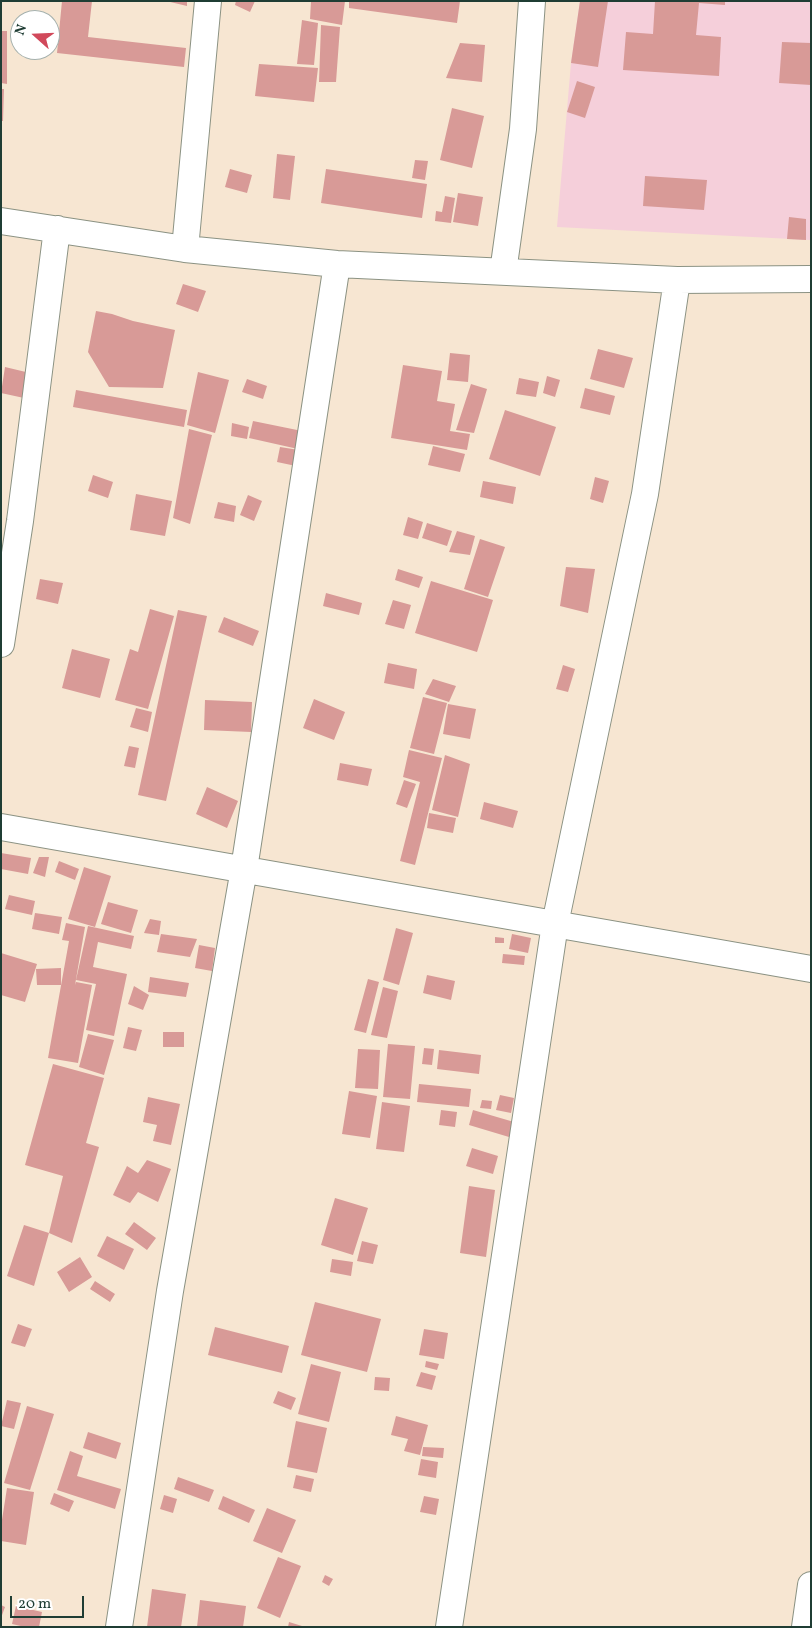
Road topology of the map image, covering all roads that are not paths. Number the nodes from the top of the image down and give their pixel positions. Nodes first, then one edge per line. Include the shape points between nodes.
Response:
1 (208, 1) edge
2 (532, 1) edge
3 (1, 221) edge
4 (57, 228) junction
5 (185, 249) junction
6 (337, 264) junction
7 (503, 272) junction
8 (811, 279) edge
9 (677, 280) junction
10 (10, 520) edge
11 (1, 644) edge
12 (1, 826) edge
13 (244, 868) junction
14 (555, 924) junction
15 (811, 968) edge
16 (811, 1585) edge
17 (119, 1627) edge
18 (449, 1627) edge
19 (805, 1627) edge

1 - 5 street
2 - 7 street via 523,129
3 - 4 street
4 - 5 street
4 - 10 street
5 - 6 street
6 - 7 street
6 - 13 street
7 - 9 street
8 - 9 street
9 - 14 street via 645,494
10 - 11 street
12 - 13 street
13 - 14 street
13 - 17 street via 170,1291
14 - 15 street
14 - 18 street
16 - 19 street

